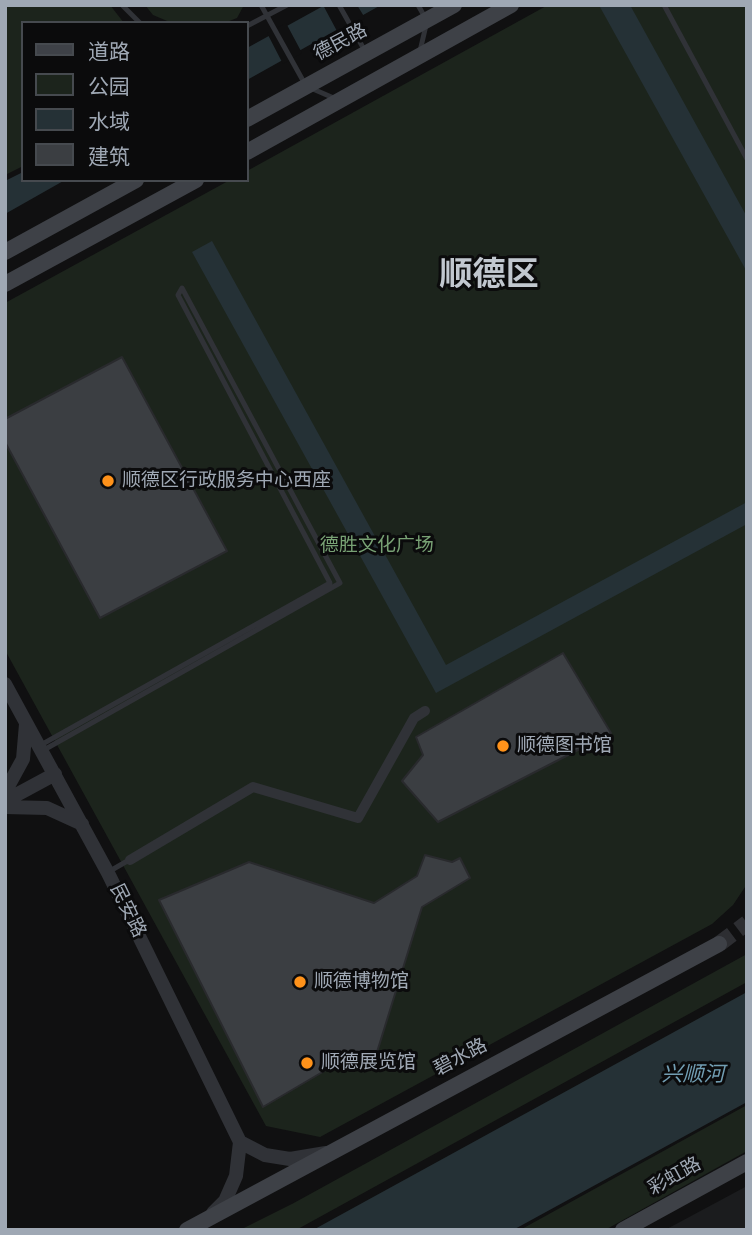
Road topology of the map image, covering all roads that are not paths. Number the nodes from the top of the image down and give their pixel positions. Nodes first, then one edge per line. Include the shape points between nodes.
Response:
1 (122, 5) edge
2 (261, 5) edge
3 (287, 5) edge
4 (340, 5) edge
5 (418, 5) edge
6 (454, 5) edge
7 (512, 5) edge
8 (664, 5) edge
9 (267, 16) junction
10 (138, 21) edge
11 (426, 21) junction
12 (248, 26) edge
13 (366, 54) junction
14 (416, 58) junction
15 (306, 86) junction
16 (339, 101) junction
17 (248, 118) edge
18 (248, 151) edge
19 (747, 159) edge
20 (132, 182) edge
21 (191, 182) edge
22 (5, 252) edge
23 (5, 284) edge
24 (5, 684) edge
25 (425, 711) dead end
26 (26, 722) junction
27 (41, 749) junction
28 (55, 774) junction
29 (5, 792) edge
30 (5, 801) edge
31 (5, 807) edge
32 (82, 824) junction
33 (130, 860) joint
34 (108, 873) junction
35 (719, 944) tunnel mouth
36 (240, 1142) junction
37 (329, 1152) junction
38 (747, 1162) edge
39 (210, 1216) junction
40 (187, 1230) edge
41 (623, 1230) edge

1 - 10 lane
2 - 9 lane
3 - 9 lane
4 - 13 lane
5 - 11 lane
6 - 11 main road, 德民路
7 - 14 main road
8 - 19 lane
9 - 12 lane
9 - 15 lane
11 - 13 main road, 德民路
11 - 14 lane
13 - 15 main road, 德民路
14 - 16 main road
15 - 16 lane
15 - 17 main road, 德民路
16 - 18 main road
20 - 22 main road
21 - 23 main road
24 - 26 street, 民安路
25 - 33 street via 414,718 358,818 253,787
26 - 27 street, 民安路
26 - 29 street via 23,759
27 - 27 lane via 340,583 182,288 178,295 330,583
27 - 28 street, 民安路
28 - 30 street
28 - 32 street, 民安路
31 - 32 street via 47,808
32 - 34 street, 民安路
33 - 34 lane
34 - 36 street, 民安路
35 - 37 main road, 碧水路
36 - 37 street via 265,1155 290,1159
36 - 39 street via 236,1176 225,1201
37 - 39 main road, 碧水路
38 - 41 main road, 彩虹路
39 - 40 main road, 碧水路

